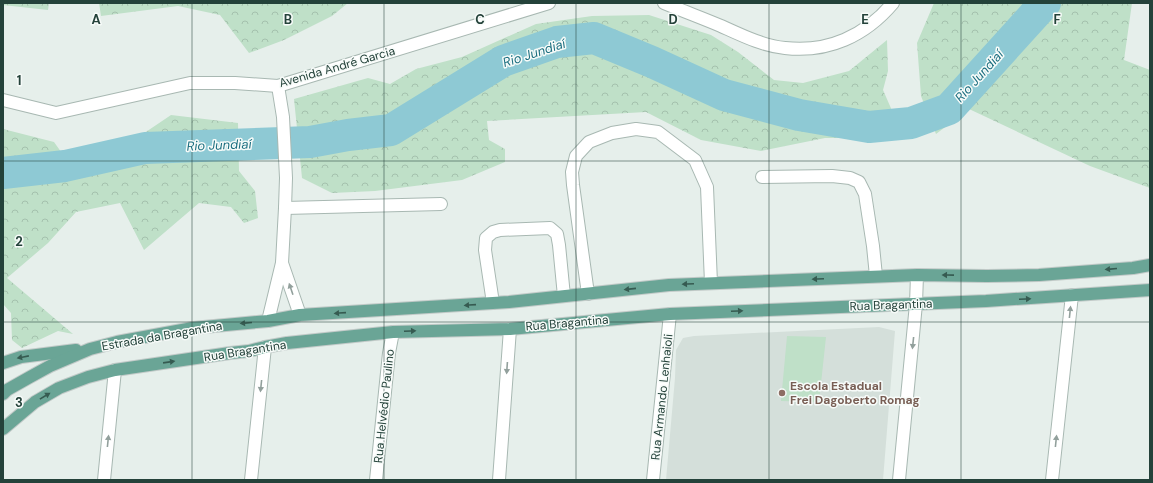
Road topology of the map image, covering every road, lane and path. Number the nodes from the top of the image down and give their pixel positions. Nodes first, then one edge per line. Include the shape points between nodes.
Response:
1 (550, 3) edge
2 (664, 3) edge
3 (893, 3) edge
4 (278, 86) junction
5 (3, 100) edge
6 (762, 177) dead end
7 (441, 204) dead end
8 (285, 208) junction
9 (282, 263) junction
10 (1150, 265) edge
11 (917, 275) junction
12 (876, 276) junction
13 (711, 284) junction
14 (1150, 290) edge
15 (588, 294) junction
16 (1072, 295) junction
17 (564, 296) junction
18 (493, 303) junction
19 (916, 304) junction
20 (670, 314) junction
21 (300, 315) junction
22 (268, 321) junction
23 (510, 329) junction
24 (393, 332) junction
25 (265, 347) junction
26 (90, 349) junction
27 (3, 362) edge
28 (115, 370) junction
29 (3, 394) edge
30 (4, 426) edge
31 (104, 480) edge
32 (251, 480) edge
33 (376, 480) edge
34 (499, 480) edge
35 (653, 480) edge
36 (899, 480) edge
37 (1052, 480) edge

1 - 4 street, Avenida André Garcia
2 - 3 street via 755,41 783,48 807,50 842,42 862,31
4 - 5 street, Avenida André Garcia via 235,83 190,84 56,113
4 - 8 street via 283,117
6 - 12 street via 832,176 850,178 858,182 865,194
7 - 8 street
8 - 9 street
21 -> 9 street
9 - 22 street
10 -> 11 main road via 1032,276
11 - 12 main road
11 - 19 street
12 -> 13 main road
13 -> 15 main road via 669,285
13 - 15 street via 707,187 695,160 658,132 636,130 612,133 589,142 576,156 572,172 573,185
14 - 16 main road, Rua Bragantina
15 - 17 main road
19 -> 16 main road, Rua Bragantina
37 -> 16 street
17 - 18 main road
17 - 18 street via 557,234 550,228 500,230 486,238 485,250
18 -> 21 main road
20 -> 19 main road, Rua Bragantina
19 -> 36 street
20 - 23 main road, Rua Bragantina
20 - 35 street, Rua Armando Lenhaioli
21 - 22 main road, Estrada da Bragantina
22 -> 26 main road, Estrada da Bragantina via 192,328
24 -> 23 main road, Rua Bragantina
23 -> 34 street
24 - 25 main road, Rua Bragantina
24 - 33 street, Rua Helvédio Paulino
28 -> 25 main road, Rua Bragantina
25 -> 32 street
26 -> 27 main road via 21,357
26 - 29 main road, Estrada da Bragantina via 43,370
30 -> 28 main road, Rua Bragantina via 35,402 59,388
31 -> 28 street

